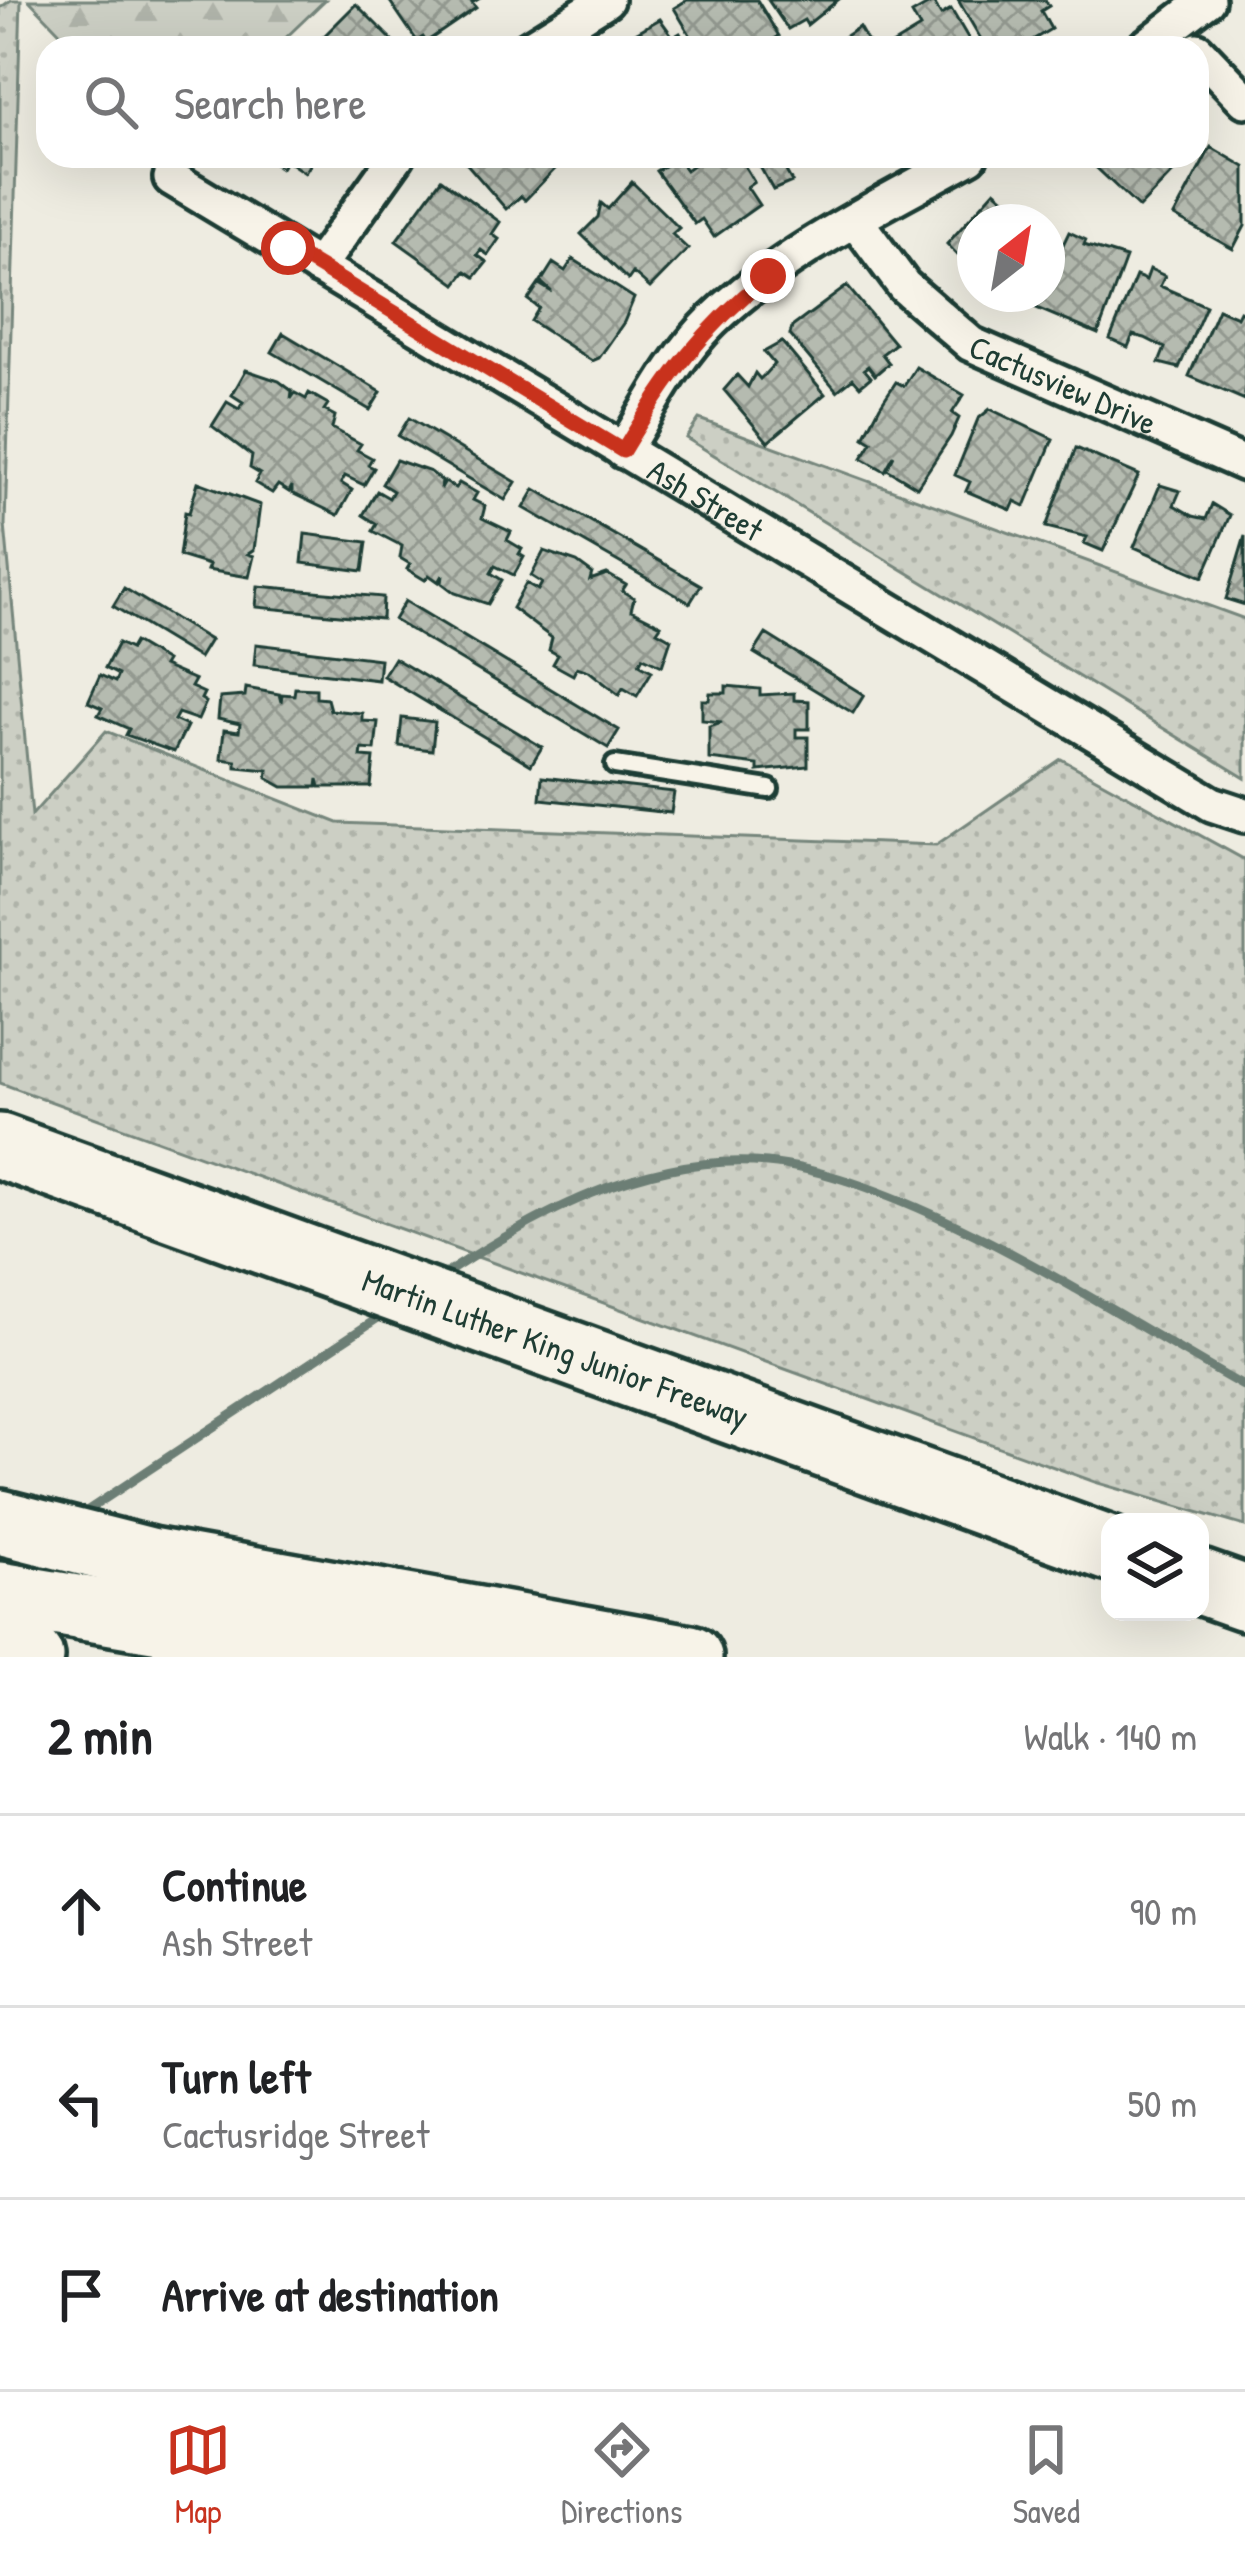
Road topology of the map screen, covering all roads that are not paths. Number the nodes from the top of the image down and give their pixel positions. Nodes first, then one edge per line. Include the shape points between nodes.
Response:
1 (606, 0) edge
2 (1207, 0) edge
3 (548, 36) edge
4 (1192, 36) edge
5 (1209, 61) edge
6 (1245, 100) edge
7 (388, 168) edge
8 (949, 168) edge
9 (172, 178) dead end
10 (856, 221) junction
11 (318, 267) junction
12 (623, 451) junction
13 (1245, 464) edge
14 (614, 765) dead end
15 (769, 789) dead end
16 (1245, 815) edge
17 (0, 1146) edge
18 (660, 1384) junction
19 (1106, 1513) edge
20 (0, 1522) edge
21 (1209, 1543) edge
22 (1101, 1546) edge
23 (1245, 1553) edge
24 (1209, 1585) edge
25 (1245, 1598) edge
26 (10, 1638) edge
27 (491, 1657) edge
28 (690, 1657) edge

1 - 3 street
2 - 4 street
5 - 6 street
7 - 11 street
8 - 10 street
9 - 11 street, Ash Street
10 - 12 street via 712,322
10 - 13 street, Cactusview Drive via 904,286 971,344
11 - 12 street, Ash Street
12 - 16 street, Ash Street via 1192,792
14 - 15 lane
17 - 18 highway, Martin Luther King Junior Freeway
18 - 19 highway
18 - 22 highway, Martin Luther King Junior Freeway
20 - 28 highway via 125,1553
21 - 23 highway
24 - 25 highway
26 - 27 highway via 63,1605 260,1637

